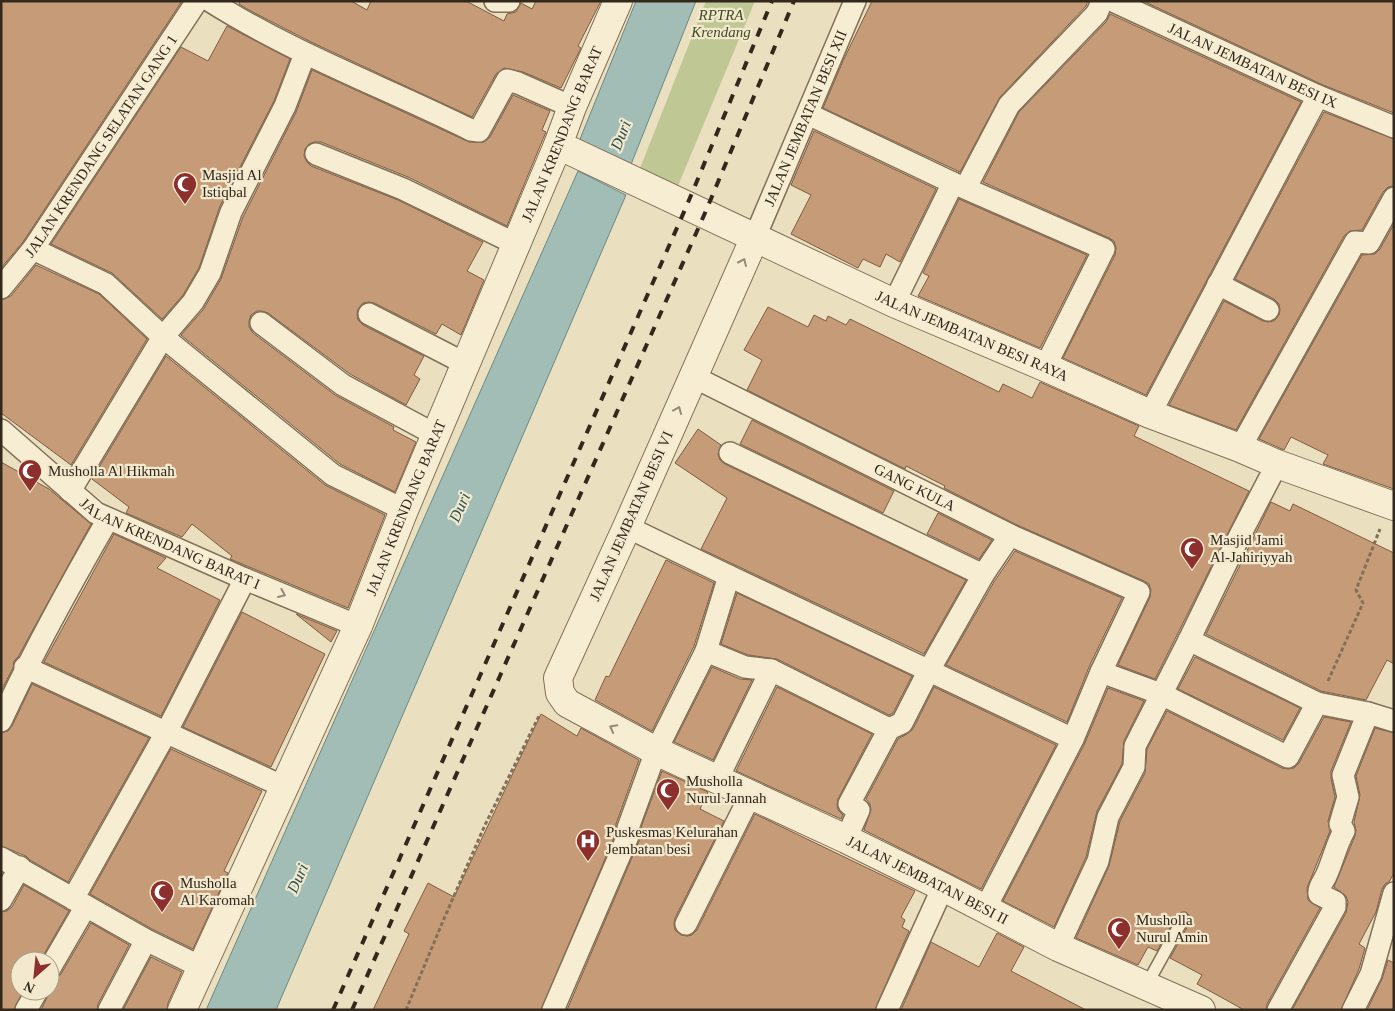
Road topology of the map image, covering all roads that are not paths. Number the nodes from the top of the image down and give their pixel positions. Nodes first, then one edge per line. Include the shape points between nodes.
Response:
1 (197, 1) edge
2 (210, 1) edge
3 (495, 1) edge
4 (509, 1) edge
5 (618, 1) edge
6 (855, 1) edge
7 (1102, 1) edge
8 (1113, 1) edge
9 (305, 54) junction
10 (1318, 96) junction
11 (572, 107) junction
12 (808, 114) junction
13 (1394, 127) edge
14 (566, 149) junction
15 (316, 154) dead end
16 (959, 185) junction
17 (1394, 198) edge
18 (755, 237) junction
19 (516, 244) junction
20 (33, 249) junction
21 (1218, 284) junction
22 (1, 288) edge
23 (894, 303) junction
24 (1268, 310) dead end
25 (369, 314) dead end
26 (261, 323) dead end
27 (163, 337) junction
28 (466, 364) junction
29 (1045, 366) junction
30 (692, 376) junction
31 (1150, 414) junction
32 (1, 430) edge
33 (436, 435) junction
34 (1240, 448) junction
35 (730, 453) dead end
36 (1277, 464) junction
37 (70, 491) junction
38 (1392, 505) edge
39 (404, 510) junction
40 (108, 519) junction
41 (627, 527) junction
42 (1010, 535) junction
43 (983, 575) junction
44 (729, 576) junction
45 (246, 579) junction
46 (358, 626) junction
47 (1189, 640) junction
48 (706, 652) junction
49 (25, 667) junction
50 (771, 670) junction
51 (928, 672) junction
52 (1101, 672) junction
53 (1161, 694) junction
54 (1317, 703) junction
55 (1368, 714) junction
56 (1, 721) edge
57 (1394, 721) edge
58 (889, 728) junction
59 (167, 731) junction
60 (1073, 739) junction
61 (656, 751) junction
62 (718, 780) junction
63 (284, 787) junction
64 (750, 796) junction
65 (846, 839) junction
66 (10, 862) edge
67 (943, 887) junction
68 (1394, 893) edge
69 (1, 900) edge
70 (79, 902) junction
71 (985, 909) junction
72 (1183, 919) dead end
73 (686, 924) dead end
74 (146, 940) junction
75 (1058, 947) junction
76 (57, 951) edge
77 (201, 967) junction
78 (1146, 986) junction
79 (109, 1010) edge
80 (182, 1010) edge
81 (553, 1010) edge
82 (887, 1010) edge
83 (1201, 1010) edge
84 (1278, 1010) edge
85 (1353, 1010) edge

1 - 20 street, JALAN KRENDANG SELATAN GANG 1
2 - 9 street
3 - 4 street
5 - 11 street, JALAN KRENDANG BARAT
6 - 12 street, JALAN JEMBATAN BESI XII
7 - 16 street via 1097,13 1009,105
8 - 10 street, JALAN JEMBATAN BESI IX
9 - 11 street via 471,130 479,131 507,80
9 - 27 street via 285,106 231,212 210,273 192,302
10 - 13 street, JALAN JEMBATAN BESI IX
10 - 21 street
11 - 14 street, JALAN KRENDANG BARAT
12 - 16 street
12 - 18 street, JALAN JEMBATAN BESI XII
14 - 18 street, JALAN JEMBATAN BESI RAYA
14 - 19 street, JALAN KRENDANG BARAT
15 - 19 street via 403,189
16 - 23 street
16 - 29 street via 1104,249
17 - 34 street via 1370,243 1355,242
18 - 23 street, JALAN JEMBATAN BESI RAYA
30 -> 18 street, JALAN JEMBATAN BESI VI
19 - 28 street, JALAN KRENDANG BARAT
20 - 22 street, JALAN KRENDANG SELATAN GANG 1
20 - 27 street via 106,284
21 - 24 street
21 - 31 street
23 - 29 street, JALAN JEMBATAN BESI RAYA
25 - 28 street
26 - 33 street via 343,385
27 - 37 street
27 - 39 street via 333,475
28 - 33 street, JALAN KRENDANG BARAT
29 - 31 street, JALAN JEMBATAN BESI RAYA
41 -> 30 street, JALAN JEMBATAN BESI VI
30 - 42 street, GANG KULA
31 - 34 street, JALAN JEMBATAN BESI RAYA
32 - 37 street, JALAN KRENDANG BARAT I
33 - 39 street, JALAN KRENDANG BARAT
34 - 36 street, JALAN JEMBATAN BESI RAYA
35 - 43 street
36 - 38 street, JALAN JEMBATAN BESI RAYA
36 - 47 street
37 - 40 street, JALAN KRENDANG BARAT I via 90,509
39 - 46 street, JALAN KRENDANG BARAT
40 - 45 street, JALAN KRENDANG BARAT I
40 - 49 street
41 - 44 street
61 -> 41 street, JALAN JEMBATAN BESI VI via 567,703 560,693 558,678
42 - 43 street
42 - 52 street, GANG KULA via 1139,592
43 - 51 street
44 - 48 street
44 - 51 street
45 -> 46 street, JALAN KRENDANG BARAT I
45 - 59 street
46 - 63 street, JALAN KRENDANG BARAT
47 - 53 street
47 - 54 street
48 - 50 street via 745,667
48 - 61 street
49 - 56 street
49 - 59 street
50 - 58 street
50 - 62 street
51 - 58 street via 902,723
51 - 60 street
52 - 53 street
52 - 60 street
53 - 54 street via 1288,757
53 - 75 street via 1135,746 1134,767 1108,817 1098,861
54 - 55 street
55 - 57 street
55 - 84 street via 1343,775 1348,797 1340,824 1344,831 1318,890 1318,894 1335,902 1335,906
58 - 65 street via 848,804 859,810
59 - 63 street
59 - 70 street
60 - 71 street
61 - 62 street, JALAN JEMBATAN BESI II
61 - 81 street via 628,828 628,836
62 - 64 street, JALAN JEMBATAN BESI II
63 - 77 street, JALAN KRENDANG BARAT
64 - 65 street, JALAN JEMBATAN BESI II
64 - 73 street
65 - 67 street, JALAN JEMBATAN BESI II
66 - 69 street
66 - 70 street
67 - 71 street, JALAN JEMBATAN BESI II
67 - 82 street
68 - 85 street via 1371,974
70 - 74 street
70 - 76 street
71 - 75 street, JALAN JEMBATAN BESI II
72 - 78 lane
74 - 77 street
74 - 79 street
75 - 78 street, JALAN JEMBATAN BESI II
77 - 80 street, JALAN KRENDANG BARAT
78 - 83 street, JALAN JEMBATAN BESI II

